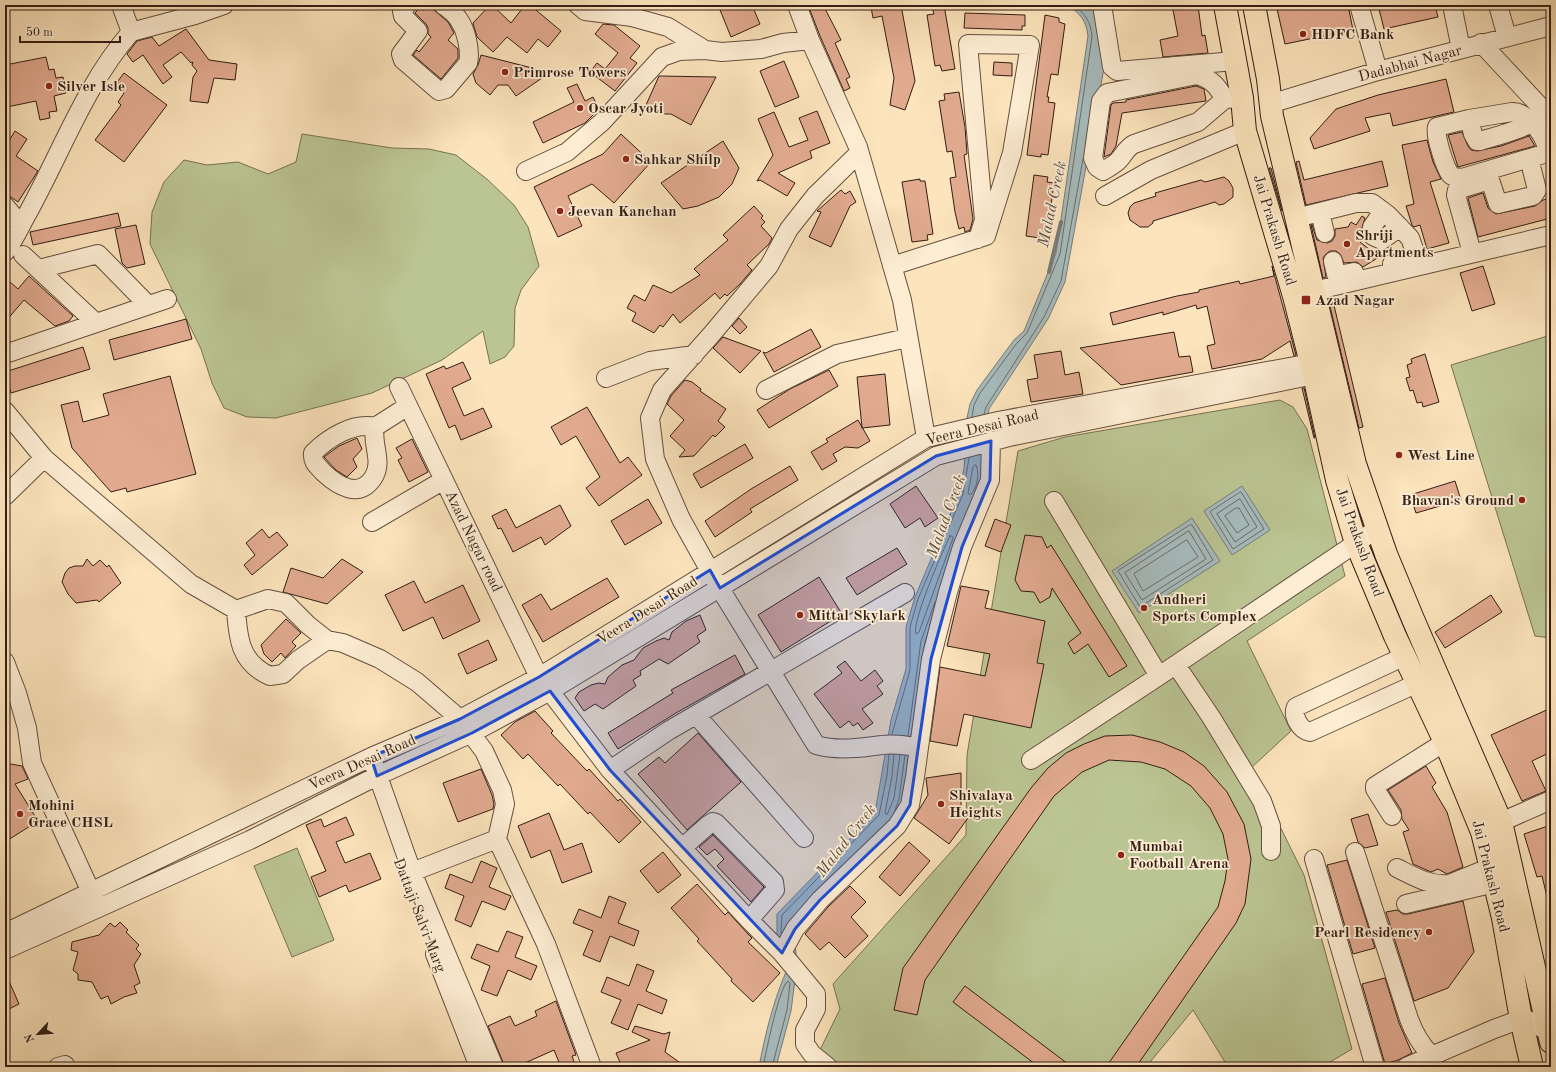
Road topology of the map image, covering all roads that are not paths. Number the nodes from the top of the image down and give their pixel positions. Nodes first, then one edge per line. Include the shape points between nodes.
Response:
1 (121, 5) edge
2 (224, 5) edge
3 (407, 5) edge
4 (442, 5) edge
5 (578, 5) edge
6 (797, 5) edge
7 (1102, 5) edge
8 (1225, 5) edge
9 (1254, 5) edge
10 (1359, 5) edge
11 (1452, 5) edge
12 (1498, 5) edge
13 (1551, 26) edge
14 (131, 32) junction
15 (1507, 37) junction
16 (810, 40) junction
17 (1481, 43) junction
18 (1461, 49) junction
19 (705, 50) junction
20 (1235, 61) junction
21 (1378, 71) junction
22 (1233, 98) junction
23 (1270, 104) junction
24 (1544, 118) edge
25 (1469, 119) junction
26 (1246, 131) junction
27 (859, 153) junction
28 (1551, 165) edge
29 (1532, 170) junction
30 (526, 171) dead end
31 (1490, 180) junction
32 (1105, 196) dead end
33 (5, 206) edge
34 (1383, 211) junction
35 (1320, 212) junction
36 (1296, 218) junction
37 (1551, 222) edge
38 (21, 225) junction
39 (1400, 227) junction
40 (1325, 233) dead end
41 (1551, 235) edge
42 (978, 239) junction
43 (1471, 247) junction
44 (5, 252) edge
45 (23, 255) dead end
46 (1333, 261) dead end
47 (892, 266) junction
48 (39, 269) junction
49 (1355, 276) junction
50 (1304, 293) junction
51 (167, 299) dead end
52 (148, 305) junction
53 (95, 322) junction
54 (907, 338) junction
55 (5, 354) edge
56 (694, 355) junction
57 (1313, 369) junction
58 (606, 378) dead end
59 (399, 387) dead end
60 (766, 390) dead end
61 (408, 406) junction
62 (5, 411) edge
63 (375, 427) dead end
64 (926, 438) junction
65 (988, 442) junction
66 (44, 458) junction
67 (444, 480) junction
68 (5, 496) edge
69 (1054, 500) dead end
70 (372, 522) dead end
71 (1377, 529) junction
72 (1356, 543) junction
73 (710, 570) junction
74 (720, 587) junction
75 (904, 593) dead end
76 (236, 610) junction
77 (327, 640) junction
78 (1405, 656) junction
79 (5, 662) edge
80 (1176, 665) junction
81 (1378, 669) junction
82 (770, 671) junction
83 (1159, 676) junction
84 (1418, 683) junction
85 (544, 684) junction
86 (1390, 696) junction
87 (696, 715) junction
88 (460, 719) junction
89 (472, 733) junction
90 (1445, 742) junction
91 (915, 751) junction
92 (367, 760) junction
93 (1030, 760) dead end
94 (610, 770) junction
95 (373, 778) junction
96 (1551, 800) edge
97 (1392, 816) dead end
98 (1501, 822) junction
99 (804, 838) dead end
100 (497, 839) junction
101 (682, 848) junction
102 (1271, 851) dead end
103 (1355, 852) dead end
104 (1314, 859) dead end
105 (1397, 868) dead end
106 (412, 872) junction
107 (1493, 875) junction
108 (94, 900) junction
109 (1406, 904) dead end
110 (748, 920) junction
111 (5, 933) edge
112 (5, 950) edge
113 (782, 953) junction
114 (1521, 1019) junction
115 (1550, 1034) edge
116 (1430, 1061) edge
117 (58, 1067) edge
118 (66, 1067) edge
119 (479, 1067) edge
120 (494, 1067) edge
121 (592, 1067) edge
122 (828, 1067) edge
123 (1375, 1067) edge
124 (1406, 1067) edge
125 (1532, 1067) edge

1 - 14 street
2 - 14 street
3 - 4 street via 402,11 403,16 418,31 401,54 403,60 439,91 443,91 468,63 469,51 459,20
5 - 19 street via 585,11 632,17 668,27
6 - 16 street
7 - 20 street via 1112,67 1117,72
8 - 20 main road, Jai Prakash Road
9 - 23 main road, Jai Prakash Road via 1268,79
10 - 21 street
11 - 18 street
12 - 15 street
13 - 15 street, Dadabhai Nagar
14 - 38 street via 112,55
15 - 17 street, Dadabhai Nagar
16 - 19 street via 722,52
16 - 27 street
17 - 18 street, Dadabhai Nagar
17 - 24 street
18 - 21 street, Dadabhai Nagar
19 - 30 street via 678,51 662,58 602,122 567,152
20 - 22 main road, Jai Prakash Road
21 - 23 street, Dadabhai Nagar
22 - 22 street via 1198,122 1129,146 1109,168 1096,168 1093,158 1101,101 1107,93 1197,75 1209,79
22 - 26 main road, Jai Prakash Road
23 - 36 main road, Jai Prakash Road
24 - 25 street via 1515,112
24 - 25 street via 1480,141 1474,137
24 - 25 street via 1547,153 1462,178 1455,177 1449,173 1435,132 1440,125
26 - 32 street via 1151,170
26 - 50 main road, Jai Prakash Road
27 - 47 street
27 - 56 street via 815,196 789,229 769,266
28 - 29 street
29 - 31 street
29 - 31 street via 1537,190 1532,196 1498,204
31 - 43 street via 1457,190 1456,195
33 - 38 street
34 - 35 street via 1372,203 1363,202
34 - 39 street
34 - 39 street via 1372,227 1373,236 1382,240
35 - 36 street
35 - 40 street
36 - 50 main road, Jai Prakash Road
37 - 43 street
38 - 44 street
39 - 49 street via 1410,238 1414,249 1410,260
41 - 43 street
42 - 42 street via 986,236 1012,153 1030,45 968,44 984,220
42 - 47 street
43 - 49 street
45 - 48 street
46 - 49 street via 1336,274
47 - 54 street via 902,300
48 - 52 street via 98,254
48 - 53 street
49 - 50 street
50 - 57 main road, Jai Prakash Road
50 - 71 main road, Jai Prakash Road via 1354,464
51 - 52 street
52 - 53 street
53 - 55 street
54 - 60 street via 837,354
54 - 64 street
56 - 58 street via 650,361
56 - 73 street via 662,390 650,418 659,471 681,519
57 - 64 street, Veera Desai Road via 998,421
57 - 65 street
57 - 72 main road, Jai Prakash Road via 1337,480
59 - 61 street, Azad Nagar road
61 - 63 street
61 - 67 street, Azad Nagar road
62 - 66 street
64 - 73 street, Veera Desai Road
65 - 74 street via 936,456
65 - 91 street via 990,480 962,547 948,592 931,659
66 - 68 street
66 - 76 street via 191,584
67 - 70 street
67 - 85 street, Azad Nagar road
69 - 83 street
71 - 72 street
71 - 98 main road, Jai Prakash Road
72 - 78 main road, Jai Prakash Road
72 - 80 street
73 - 74 street
73 - 85 street, Veera Desai Road
74 - 82 street
74 - 85 street
75 - 82 street
76 - 77 street via 268,599 286,603
76 - 77 street via 238,637 243,651 252,664 270,676 283,674
77 - 88 street via 343,642 380,659 417,682
78 - 81 street
78 - 84 main road, Jai Prakash Road
79 - 108 street via 27,728 32,763
80 - 83 street
80 - 102 street via 1262,802 1271,826
81 - 86 street
81 - 86 street via 1296,707 1295,715 1301,728 1310,732
82 - 87 street
82 - 91 street via 816,745
83 - 93 street
84 - 86 street
84 - 90 main road, Jai Prakash Road
85 - 88 street, Veera Desai Road
85 - 89 street
85 - 94 street, Azad Nagar road
87 - 94 street
87 - 99 street
88 - 89 street
88 - 92 street, Veera Desai Road
89 - 95 street
89 - 100 street via 484,751 502,790 505,804
90 - 97 street via 1375,786
90 - 107 main road, Jai Prakash Road via 1478,818
91 - 113 street via 910,805 897,826 820,900 795,929
92 - 95 street, Dattaji Salvi Marg
92 - 108 street, Veera Desai Road via 242,818
94 - 101 street, Azad Nagar road
95 - 106 street, Dattaji Salvi Marg
95 - 108 street via 250,840
95 - 119 street, Dattaji Salvi Marg
96 - 98 street
98 - 115 main road, Jai Prakash Road
100 - 106 street
100 - 121 street via 546,944
101 - 110 street, Azad Nagar road
101 - 110 street via 708,824 716,823 774,882 775,890
103 - 116 street via 1406,1013
104 - 123 street
105 - 107 street via 1419,880 1442,884
106 - 120 street, Dattaji Salvi Marg
107 - 109 street
107 - 114 main road, Jai Prakash Road via 1504,918
108 - 111 street, Veera Desai Road
108 - 112 street
110 - 113 street, Azad Nagar road
113 - 122 street, Azad Nagar road via 816,994 816,1009 805,1030 805,1044 812,1054
114 - 115 street via 1528,1020
114 - 116 street
114 - 125 main road, Jai Prakash Road
116 - 124 street
117 - 118 street via 64,1064

